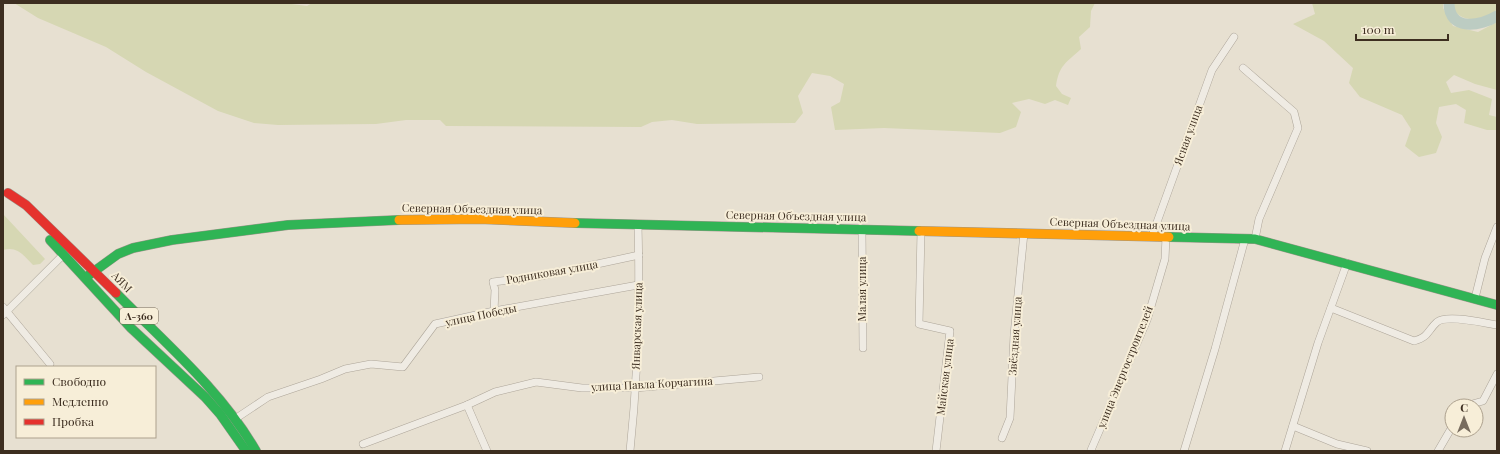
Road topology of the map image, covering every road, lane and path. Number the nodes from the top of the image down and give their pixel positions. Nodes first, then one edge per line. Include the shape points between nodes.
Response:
1 (1234, 37) dead end
2 (1243, 68) dead end
3 (5, 190) edge
4 (638, 225) junction
5 (1497, 227) edge
6 (862, 230) junction
7 (921, 231) junction
8 (1024, 233) junction
9 (1152, 236) junction
10 (1166, 237) junction
11 (1245, 239) junction
12 (1255, 239) junction
13 (63, 254) junction
14 (639, 255) junction
15 (1347, 263) junction
16 (94, 271) junction
17 (85, 279) junction
18 (638, 285) junction
19 (1474, 298) junction
20 (1497, 305) edge
21 (1331, 308) junction
22 (4, 311) edge
23 (494, 311) junction
24 (1497, 325) edge
25 (863, 348) dead end
26 (50, 364) dead end
27 (1497, 374) edge
28 (759, 377) dead end
29 (635, 388) junction
30 (1484, 399) edge
31 (467, 405) junction
32 (235, 418) junction
33 (1293, 426) junction
34 (1002, 438) dead end
35 (1446, 438) edge
36 (363, 444) dead end
37 (1091, 450) dead end
38 (246, 451) edge
39 (256, 451) edge
40 (487, 451) edge
41 (630, 451) edge
42 (936, 451) edge
43 (1184, 451) edge
44 (1286, 451) edge
45 (1367, 451) edge
46 (1438, 451) edge

1 - 9 street, Ясная улица via 1212,70
2 - 12 street via 1294,112 1298,128 1259,219
3 - 13 main road, АЯМ / А-360
3 - 16 main road, АЯМ / А-360 via 26,205
4 - 6 main road, Северная Объездная улица
4 - 14 street, Январская улица
4 - 16 main road, Северная Объездная улица via 479,219 373,220 288,225 151,243 118,254
5 - 19 street
6 - 7 main road, Северная Объездная улица
6 - 25 street, Малая улица
7 - 8 main road, Северная Объездная улица
7 - 42 street, Майская улица via 919,324 950,331
8 - 9 main road, Северная Объездная улица
8 - 34 street, Звёздная улица via 1014,335 1010,418
9 - 10 main road, Северная Объездная улица
10 - 11 main road, Северная Объездная улица
10 - 37 street, улица Энергостроителей via 1165,259 1147,320
11 - 12 main road, Северная Объездная улица
11 - 43 street
12 - 15 main road, Северная Объездная улица
13 - 17 main road, АЯМ / А-360
13 - 22 street
14 - 18 street, Январская улица
14 - 23 street, Родниковая улица via 541,276 493,282
15 - 19 main road, Северная Объездная улица
15 - 21 street
16 - 17 main road, Северная Объездная улица
16 - 32 main road, АЯМ / А-360 via 213,392
17 - 38 main road, АЯМ / А-360 via 131,328 220,414
18 - 23 street, улица Победы
18 - 29 street, Январская улица
19 - 20 main road, Северная Объездная улица
21 - 24 street via 1414,341 1424,339 1438,321 1448,318
21 - 33 street
22 - 26 street
23 - 32 street, улица Победы via 435,324 403,367 371,364 345,369 268,397
27 - 30 street
28 - 29 street, улица Павла Корчагина
29 - 31 street, улица Павла Корчагина via 582,388 536,382 495,392
29 - 41 street, Январская улица
31 - 36 street, улица Павла Корчагина
31 - 40 street
32 - 39 main road, АЯМ / А-360
33 - 44 street
33 - 45 street via 1337,444
35 - 46 street

